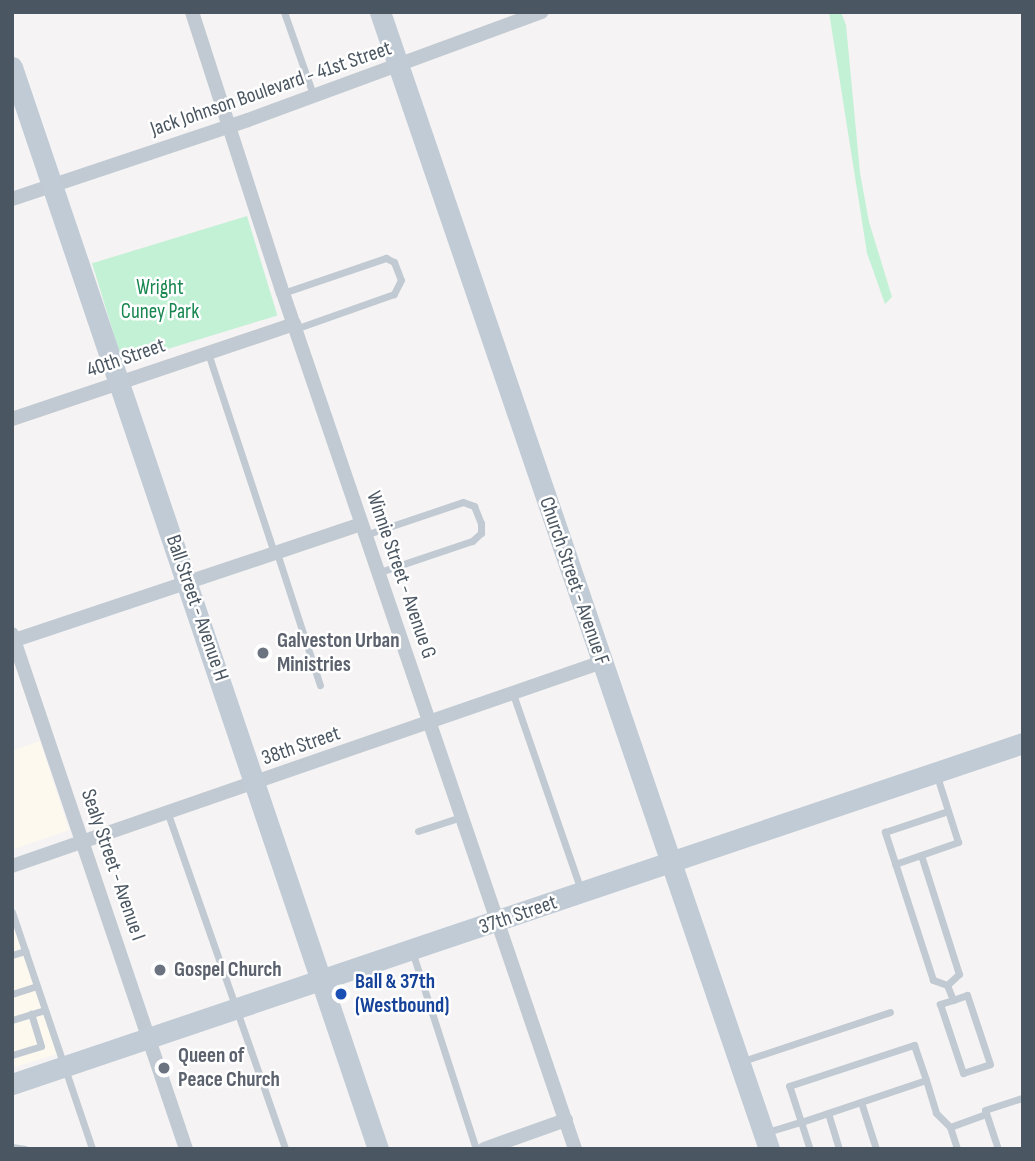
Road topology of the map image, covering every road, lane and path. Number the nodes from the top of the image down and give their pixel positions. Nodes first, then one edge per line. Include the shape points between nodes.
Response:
1 (192, 12) edge
2 (284, 12) edge
3 (380, 12) edge
4 (542, 12) edge
5 (12, 67) edge
6 (399, 67) junction
7 (314, 97) junction
8 (230, 127) junction
9 (53, 185) junction
10 (12, 199) edge
11 (283, 293) junction
12 (295, 327) junction
13 (207, 353) junction
14 (121, 383) junction
15 (12, 419) edge
16 (363, 529) junction
17 (275, 552) junction
18 (377, 573) junction
19 (188, 582) junction
20 (13, 638) edge
21 (603, 662) junction
22 (320, 685) dead end
23 (513, 694) junction
24 (429, 723) junction
25 (1023, 743) edge
26 (935, 772) junction
27 (256, 784) junction
28 (948, 811) junction
29 (168, 814) junction
30 (461, 817) junction
31 (418, 831) dead end
32 (83, 843) junction
33 (921, 855) junction
34 (671, 862) junction
35 (895, 864) junction
36 (12, 866) edge
37 (582, 893) junction
38 (12, 912) edge
39 (499, 922) junction
40 (411, 950) junction
41 (25, 951) junction
42 (12, 955) edge
43 (321, 979) junction
44 (947, 985) junction
45 (37, 986) junction
46 (12, 994) edge
47 (953, 1000) junction
48 (237, 1008) junction
49 (45, 1010) junction
50 (890, 1012) dead end
51 (31, 1014) junction
52 (12, 1020) edge
53 (149, 1038) junction
54 (55, 1041) junction
55 (41, 1046) junction
56 (12, 1055) edge
57 (740, 1063) junction
58 (64, 1068) junction
59 (926, 1080) junction
60 (13, 1081) edge
61 (1023, 1098) edge
62 (861, 1102) junction
63 (828, 1113) junction
64 (986, 1114) junction
65 (566, 1121) junction
66 (802, 1122) junction
67 (950, 1127) junction
68 (766, 1141) edge
69 (12, 1147) edge
70 (25, 1149) edge
71 (92, 1149) edge
72 (186, 1149) edge
73 (285, 1149) edge
74 (379, 1149) edge
75 (476, 1149) edge
76 (484, 1149) edge
77 (575, 1149) edge
78 (810, 1149) edge
79 (839, 1149) edge
80 (876, 1149) edge
81 (957, 1149) edge
82 (998, 1149) edge

1 - 8 street, Winnie Street - Avenue G
2 - 7 lane
3 - 6 street, Church Street - Avenue F
4 - 6 street, Jack Johnson Boulevard - 41st Street
5 - 9 street, Ball Street - Avenue H
6 - 7 street, Jack Johnson Boulevard - 41st Street
6 - 21 street, Church Street - Avenue F
7 - 8 street, Jack Johnson Boulevard - 41st Street
8 - 9 street, Jack Johnson Boulevard - 41st Street
8 - 11 street, Winnie Street - Avenue G
9 - 10 street, Jack Johnson Boulevard - 41st Street
9 - 14 street, Ball Street - Avenue H
11 - 12 street, Winnie Street - Avenue G
11 - 12 lane via 386,258 394,262 401,280 394,295
12 - 13 street, 40th Street
12 - 16 street, Winnie Street - Avenue G
13 - 14 street, 40th Street
13 - 17 lane
14 - 15 street, 40th Street
14 - 19 street, Ball Street - Avenue H
16 - 17 street
16 - 18 street, Winnie Street - Avenue G
16 - 18 lane via 463,502 474,506 481,523 481,533 472,541
17 - 19 street
17 - 22 lane
18 - 24 street, Winnie Street - Avenue G
19 - 20 street
19 - 27 street, Ball Street - Avenue H
20 - 32 street, Sealy Street - Avenue I
21 - 23 street, 38th Street
21 - 34 street, Church Street - Avenue F
23 - 24 street, 38th Street
23 - 37 lane
24 - 27 street, 38th Street
24 - 30 street, Winnie Street - Avenue G
25 - 26 street, 37th Street
26 - 28 lane
26 - 34 street, 37th Street
27 - 29 street, 38th Street
27 - 43 street, Ball Street - Avenue H
28 - 33 lane via 958,842
28 - 35 lane via 885,832
29 - 32 street, 38th Street
29 - 48 lane
30 - 31 lane
30 - 39 street, Winnie Street - Avenue G
32 - 36 street, 38th Street
32 - 53 street, Sealy Street - Avenue I
33 - 35 lane
33 - 44 lane via 960,974
34 - 37 street, 37th Street
34 - 57 street, Church Street - Avenue F
35 - 44 lane via 933,981
37 - 39 street, 37th Street
38 - 41 lane
39 - 40 street, 37th Street
39 - 65 street, Winnie Street - Avenue G
40 - 43 street, 37th Street
40 - 75 lane
41 - 42 lane
41 - 45 lane
43 - 48 street, 37th Street
43 - 74 street, Ball Street - Avenue H
44 - 47 lane
45 - 46 lane
45 - 49 lane
47 - 47 lane via 940,1004 963,1073 990,1063 967,995
48 - 53 street, 37th Street
48 - 73 lane
49 - 51 lane
49 - 54 lane
50 - 57 lane
51 - 52 lane
51 - 55 lane
53 - 58 street, 37th Street
53 - 72 street, Sealy Street - Avenue I
54 - 55 lane
54 - 58 lane
55 - 56 lane
57 - 68 street, Church Street - Avenue F
58 - 60 street, 37th Street
58 - 71 lane
59 - 62 lane
59 - 66 lane via 914,1045 789,1086
59 - 67 lane via 936,1113
61 - 64 lane via 985,1110
62 - 63 lane
62 - 80 lane
63 - 66 lane
63 - 79 lane
64 - 67 lane
64 - 82 lane
65 - 76 street
65 - 77 street, Winnie Street - Avenue G
66 - 68 lane
66 - 78 lane
67 - 81 lane
69 - 70 lane

